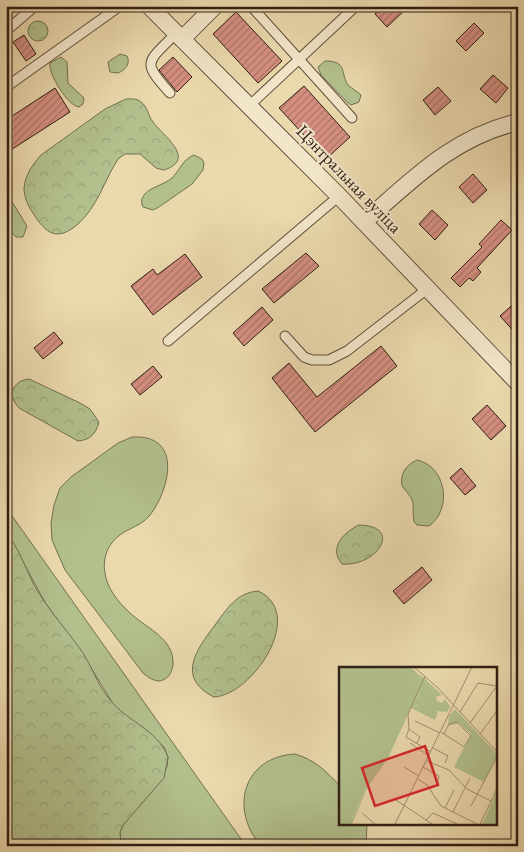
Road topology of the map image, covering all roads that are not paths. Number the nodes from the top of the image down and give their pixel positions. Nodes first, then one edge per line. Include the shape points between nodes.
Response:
1 (35, 6) edge
2 (120, 6) edge
3 (149, 6) edge
4 (215, 6) edge
5 (251, 6) edge
6 (356, 6) edge
7 (6, 31) edge
8 (179, 36) junction
9 (299, 59) junction
10 (6, 87) edge
11 (170, 93) dead end
12 (249, 106) junction
13 (352, 118) dead end
14 (518, 122) edge
15 (339, 196) junction
16 (364, 222) junction
17 (427, 289) junction
18 (285, 336) dead end
19 (168, 342) dead end
20 (518, 383) edge

1 - 7 lane
2 - 10 lane
3 - 8 street, Цэнтральная вуліца
4 - 8 street
5 - 9 lane
6 - 9 lane
8 - 11 lane via 154,56 150,64 153,75
8 - 12 street, Цэнтральная вуліца
9 - 12 lane
9 - 13 lane
12 - 15 street, Цэнтральная вуліца
14 - 16 street via 486,131 452,148
15 - 16 street, Цэнтральная вуліца
15 - 19 lane
16 - 17 street, Цэнтральная вуліца
17 - 18 lane via 347,351 329,360 320,362 304,356
17 - 20 street, Цэнтральная вуліца

